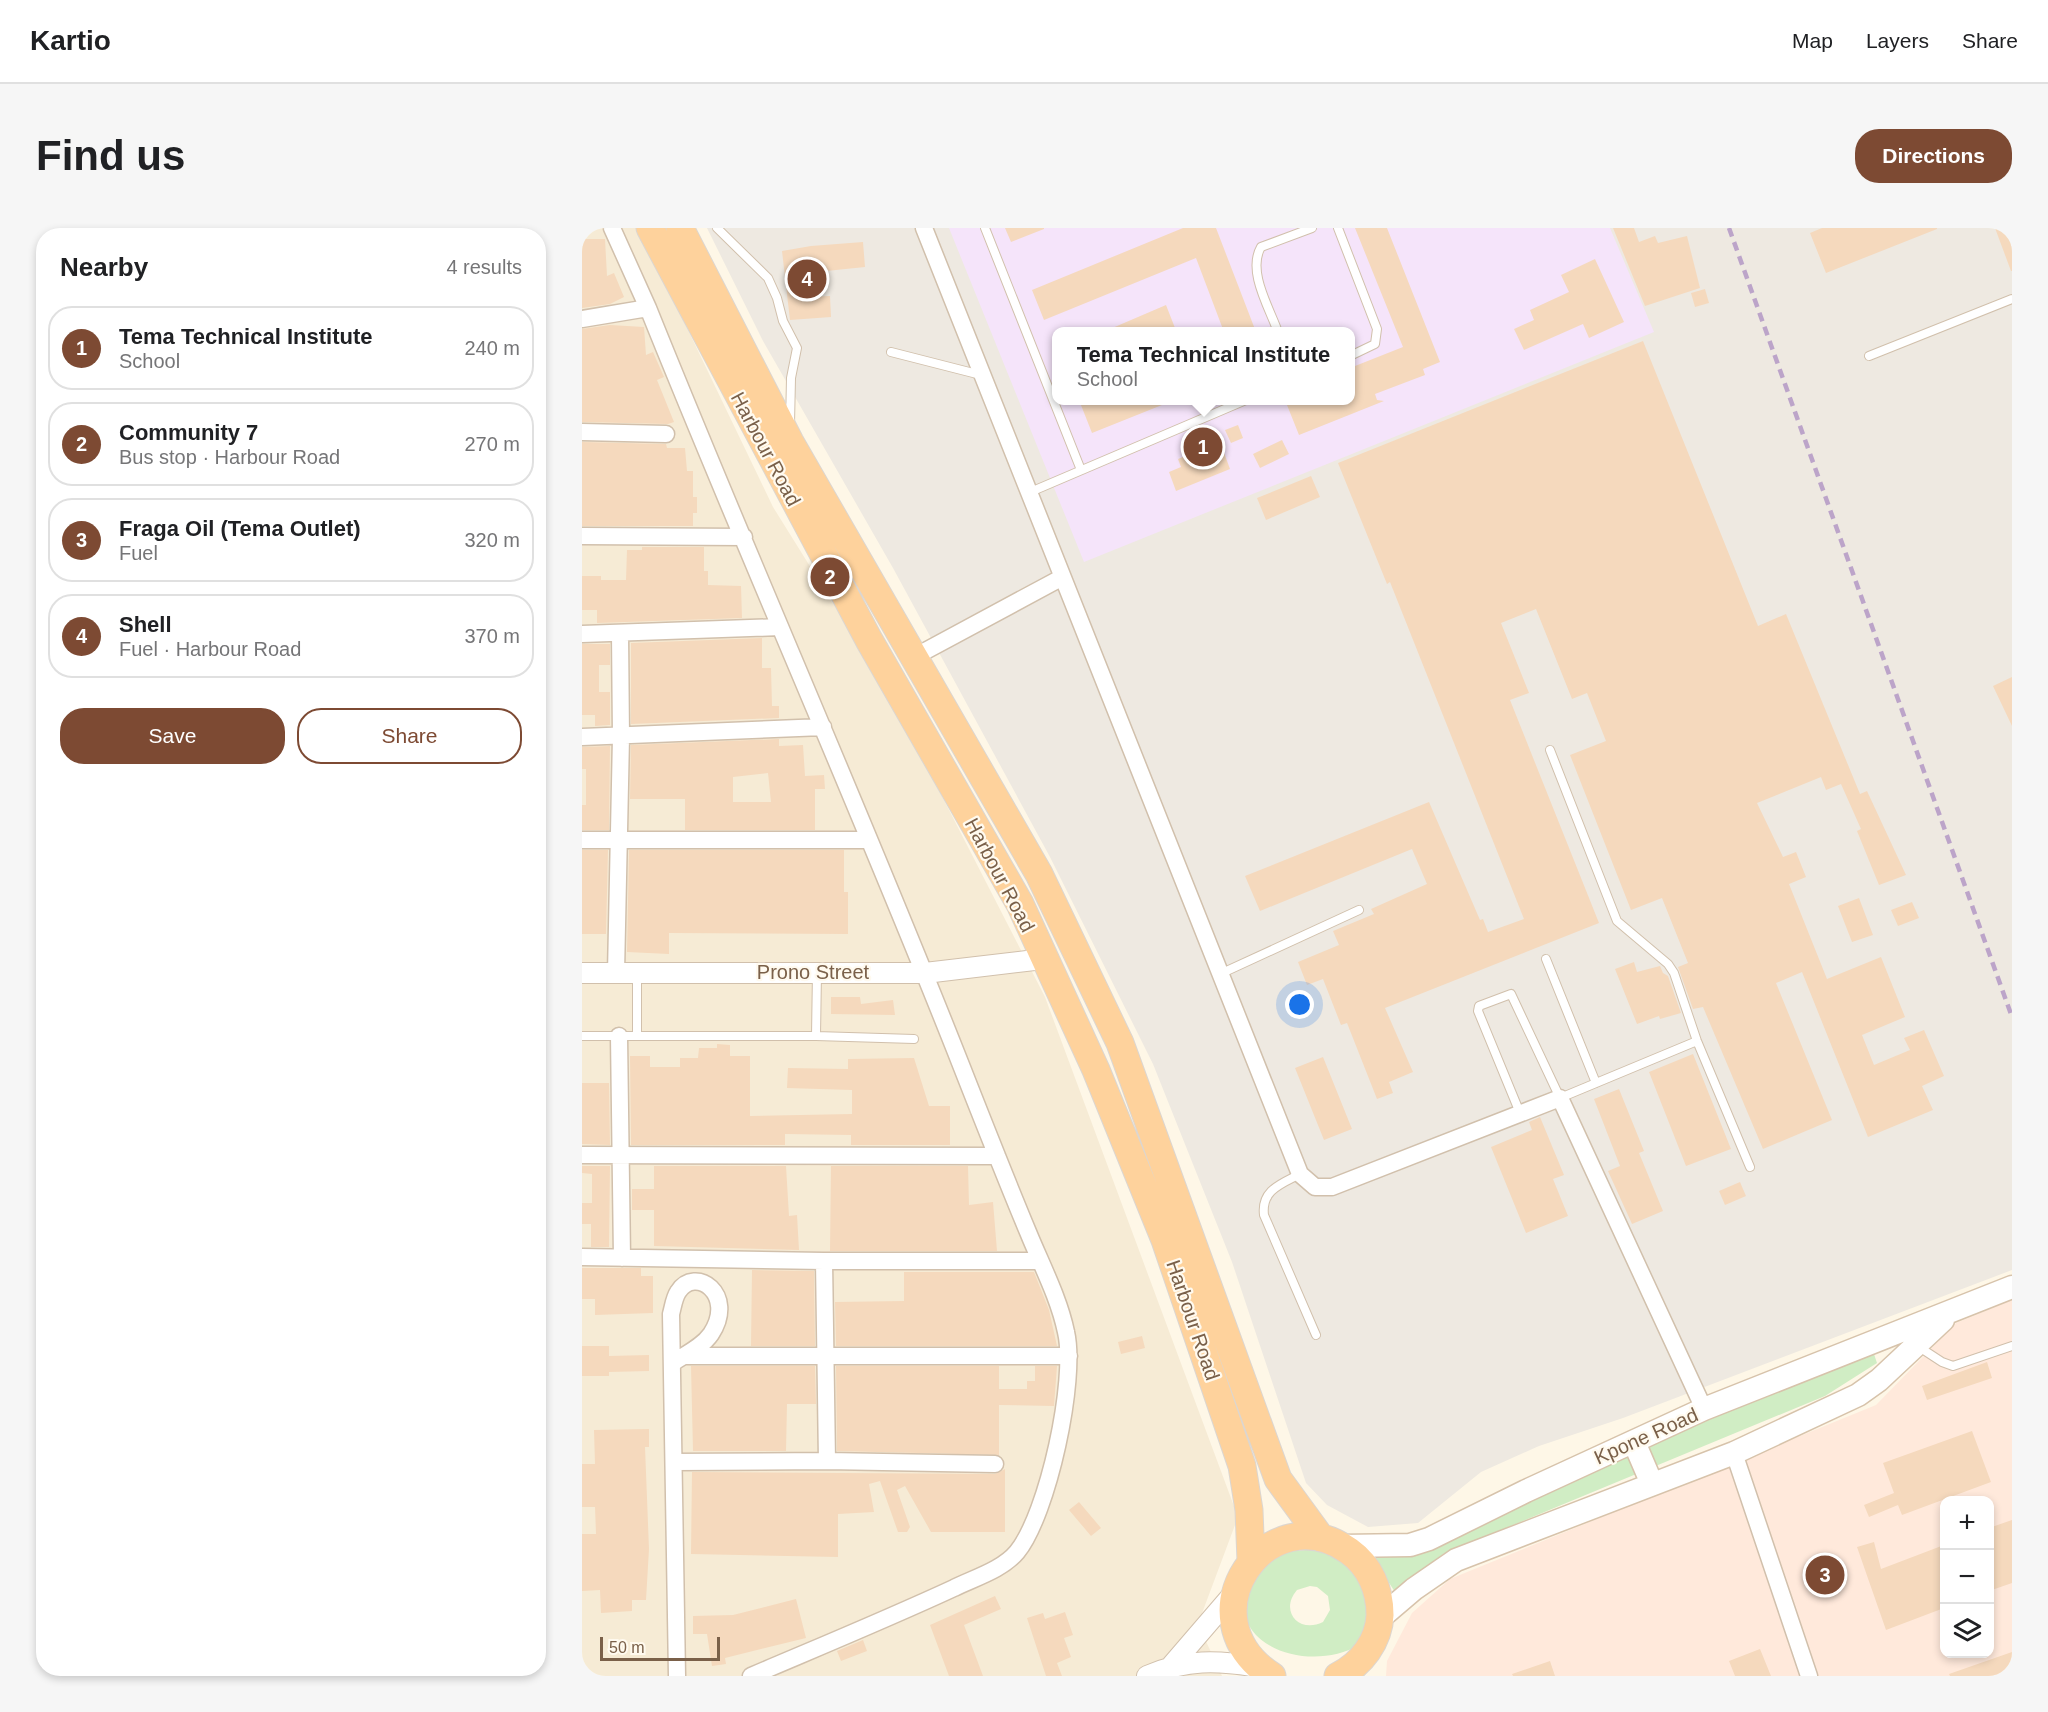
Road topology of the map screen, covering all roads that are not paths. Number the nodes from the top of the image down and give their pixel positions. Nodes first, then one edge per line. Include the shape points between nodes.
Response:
1 (612, 228) edge
2 (650, 228) edge
3 (680, 228) edge
4 (717, 228) edge
5 (924, 228) edge
6 (986, 228) edge
7 (1312, 228) edge
8 (1338, 228) edge
9 (2012, 299) edge
10 (648, 308) junction
11 (582, 319) edge
12 (1276, 327) edge
13 (891, 352) dead end
14 (1355, 354) edge
15 (1869, 356) dead end
16 (981, 375) junction
17 (1052, 396) edge
18 (1055, 405) edge
19 (1234, 405) edge
20 (582, 432) edge
21 (666, 434) dead end
22 (790, 442) junction
23 (1081, 470) junction
24 (1027, 493) junction
25 (582, 536) edge
26 (744, 537) junction
27 (1061, 578) junction
28 (780, 627) junction
29 (582, 634) edge
30 (620, 634) junction
31 (916, 657) junction
32 (823, 727) junction
33 (582, 737) edge
34 (621, 737) junction
35 (1550, 750) dead end
36 (582, 840) edge
37 (869, 840) junction
38 (618, 841) junction
39 (1359, 910) dead end
40 (1043, 959) junction
41 (1546, 959) dead end
42 (817, 971) junction
43 (637, 972) junction
44 (582, 973) edge
45 (616, 973) junction
46 (925, 973) junction
47 (1220, 974) junction
48 (582, 1036) edge
49 (619, 1036) junction
50 (637, 1036) junction
51 (816, 1036) junction
52 (914, 1039) dead end
53 (1697, 1041) junction
54 (1596, 1083) junction
55 (1560, 1098) junction
56 (1520, 1113) junction
57 (620, 1154) junction
58 (582, 1155) edge
59 (997, 1156) junction
60 (1750, 1167) dead end
61 (1300, 1174) junction
62 (582, 1257) edge
63 (622, 1258) junction
64 (824, 1261) junction
65 (1040, 1261) junction
66 (2012, 1287) edge
67 (1950, 1313) junction
68 (1316, 1335) dead end
69 (1916, 1345) junction
70 (2012, 1346) edge
71 (825, 1356) junction
72 (1069, 1356) junction
73 (1704, 1409) junction
74 (1634, 1442) junction
75 (1734, 1453) junction
76 (827, 1461) junction
77 (674, 1462) junction
78 (995, 1464) dead end
79 (1652, 1484) junction
80 (1331, 1542) junction
81 (1251, 1561) junction
82 (1234, 1593) junction
83 (1376, 1630) junction
84 (1172, 1665) junction
85 (1265, 1671) edge
86 (677, 1676) edge
87 (751, 1676) edge
88 (1147, 1676) edge
89 (1338, 1676) edge
90 (1369, 1676) edge
91 (1809, 1676) edge

1 - 10 street
2 - 40 highway, Harbour Road via 869,640 1020,904
3 - 22 highway, Harbour Road
4 - 22 lane via 768,278 797,348 791,378
5 - 16 street
6 - 17 lane
7 - 12 lane via 1261,247 1256,256 1257,272
8 - 14 lane via 1377,329 1372,347
9 - 15 lane
10 - 11 street
10 - 26 street
13 - 16 lane
16 - 24 street
18 - 23 lane
19 - 23 lane
20 - 21 street
22 - 31 highway, Harbour Road
23 - 24 lane
24 - 27 street
25 - 26 street
26 - 28 street
27 - 31 street
27 - 47 street
28 - 30 street
28 - 32 street
29 - 30 street
30 - 34 street
31 - 80 highway, Harbour Road via 1039,874 1120,1043 1278,1479
32 - 34 street
32 - 37 street
33 - 34 street
34 - 38 street
35 - 53 lane via 1617,921 1668,964
36 - 38 street
37 - 38 street
37 - 46 street
38 - 45 street
39 - 47 lane
40 - 46 street, Prono Street
40 - 81 highway, Harbour Road via 1096,1070 1198,1331 1242,1466
41 - 54 lane
42 - 43 street, Prono Street
42 - 46 street, Prono Street
42 - 51 lane
43 - 45 street, Prono Street
43 - 50 lane
44 - 45 street, Prono Street
46 - 59 street
47 - 61 street
48 - 49 lane
49 - 50 lane
49 - 57 street
50 - 51 lane
51 - 52 lane
53 - 54 lane
53 - 60 lane
54 - 55 lane
55 - 56 street
55 - 56 lane via 1511,994 1479,1006
55 - 73 street
56 - 61 street via 1332,1186 1315,1187
57 - 58 street
57 - 59 street
57 - 63 street
59 - 65 street
61 - 68 lane via 1270,1191 1263,1206
62 - 63 street
63 - 64 street
64 - 65 street
64 - 71 street
65 - 72 street via 1066,1329
66 - 67 main road, Kpone Road
67 - 69 main road, Kpone Road
67 - 73 main road, Kpone Road
69 - 70 lane via 1953,1366
69 - 75 main road, Kpone Road via 1858,1395
71 - 72 street
71 - 76 street
71 - 77 street via 678,1359
72 - 87 street via 1059,1440 1040,1505 1014,1556 890,1617
73 - 74 main road, Kpone Road
74 - 79 main road
74 - 80 main road, Kpone Road via 1429,1539 1410,1545
75 - 79 main road, Kpone Road
75 - 91 street
76 - 77 street
76 - 78 street
77 - 86 street
79 - 83 main road, Kpone Road via 1456,1560 1414,1589
80 - 81 highway via 1302,1537 1283,1540
80 - 83 highway, Harbour Road via 1362,1562 1375,1584
81 - 82 highway
82 - 84 street
82 - 85 highway via 1233,1626 1239,1641
83 - 89 highway via 1362,1658
83 - 90 highway
84 - 85 street via 1221,1661
84 - 88 street

